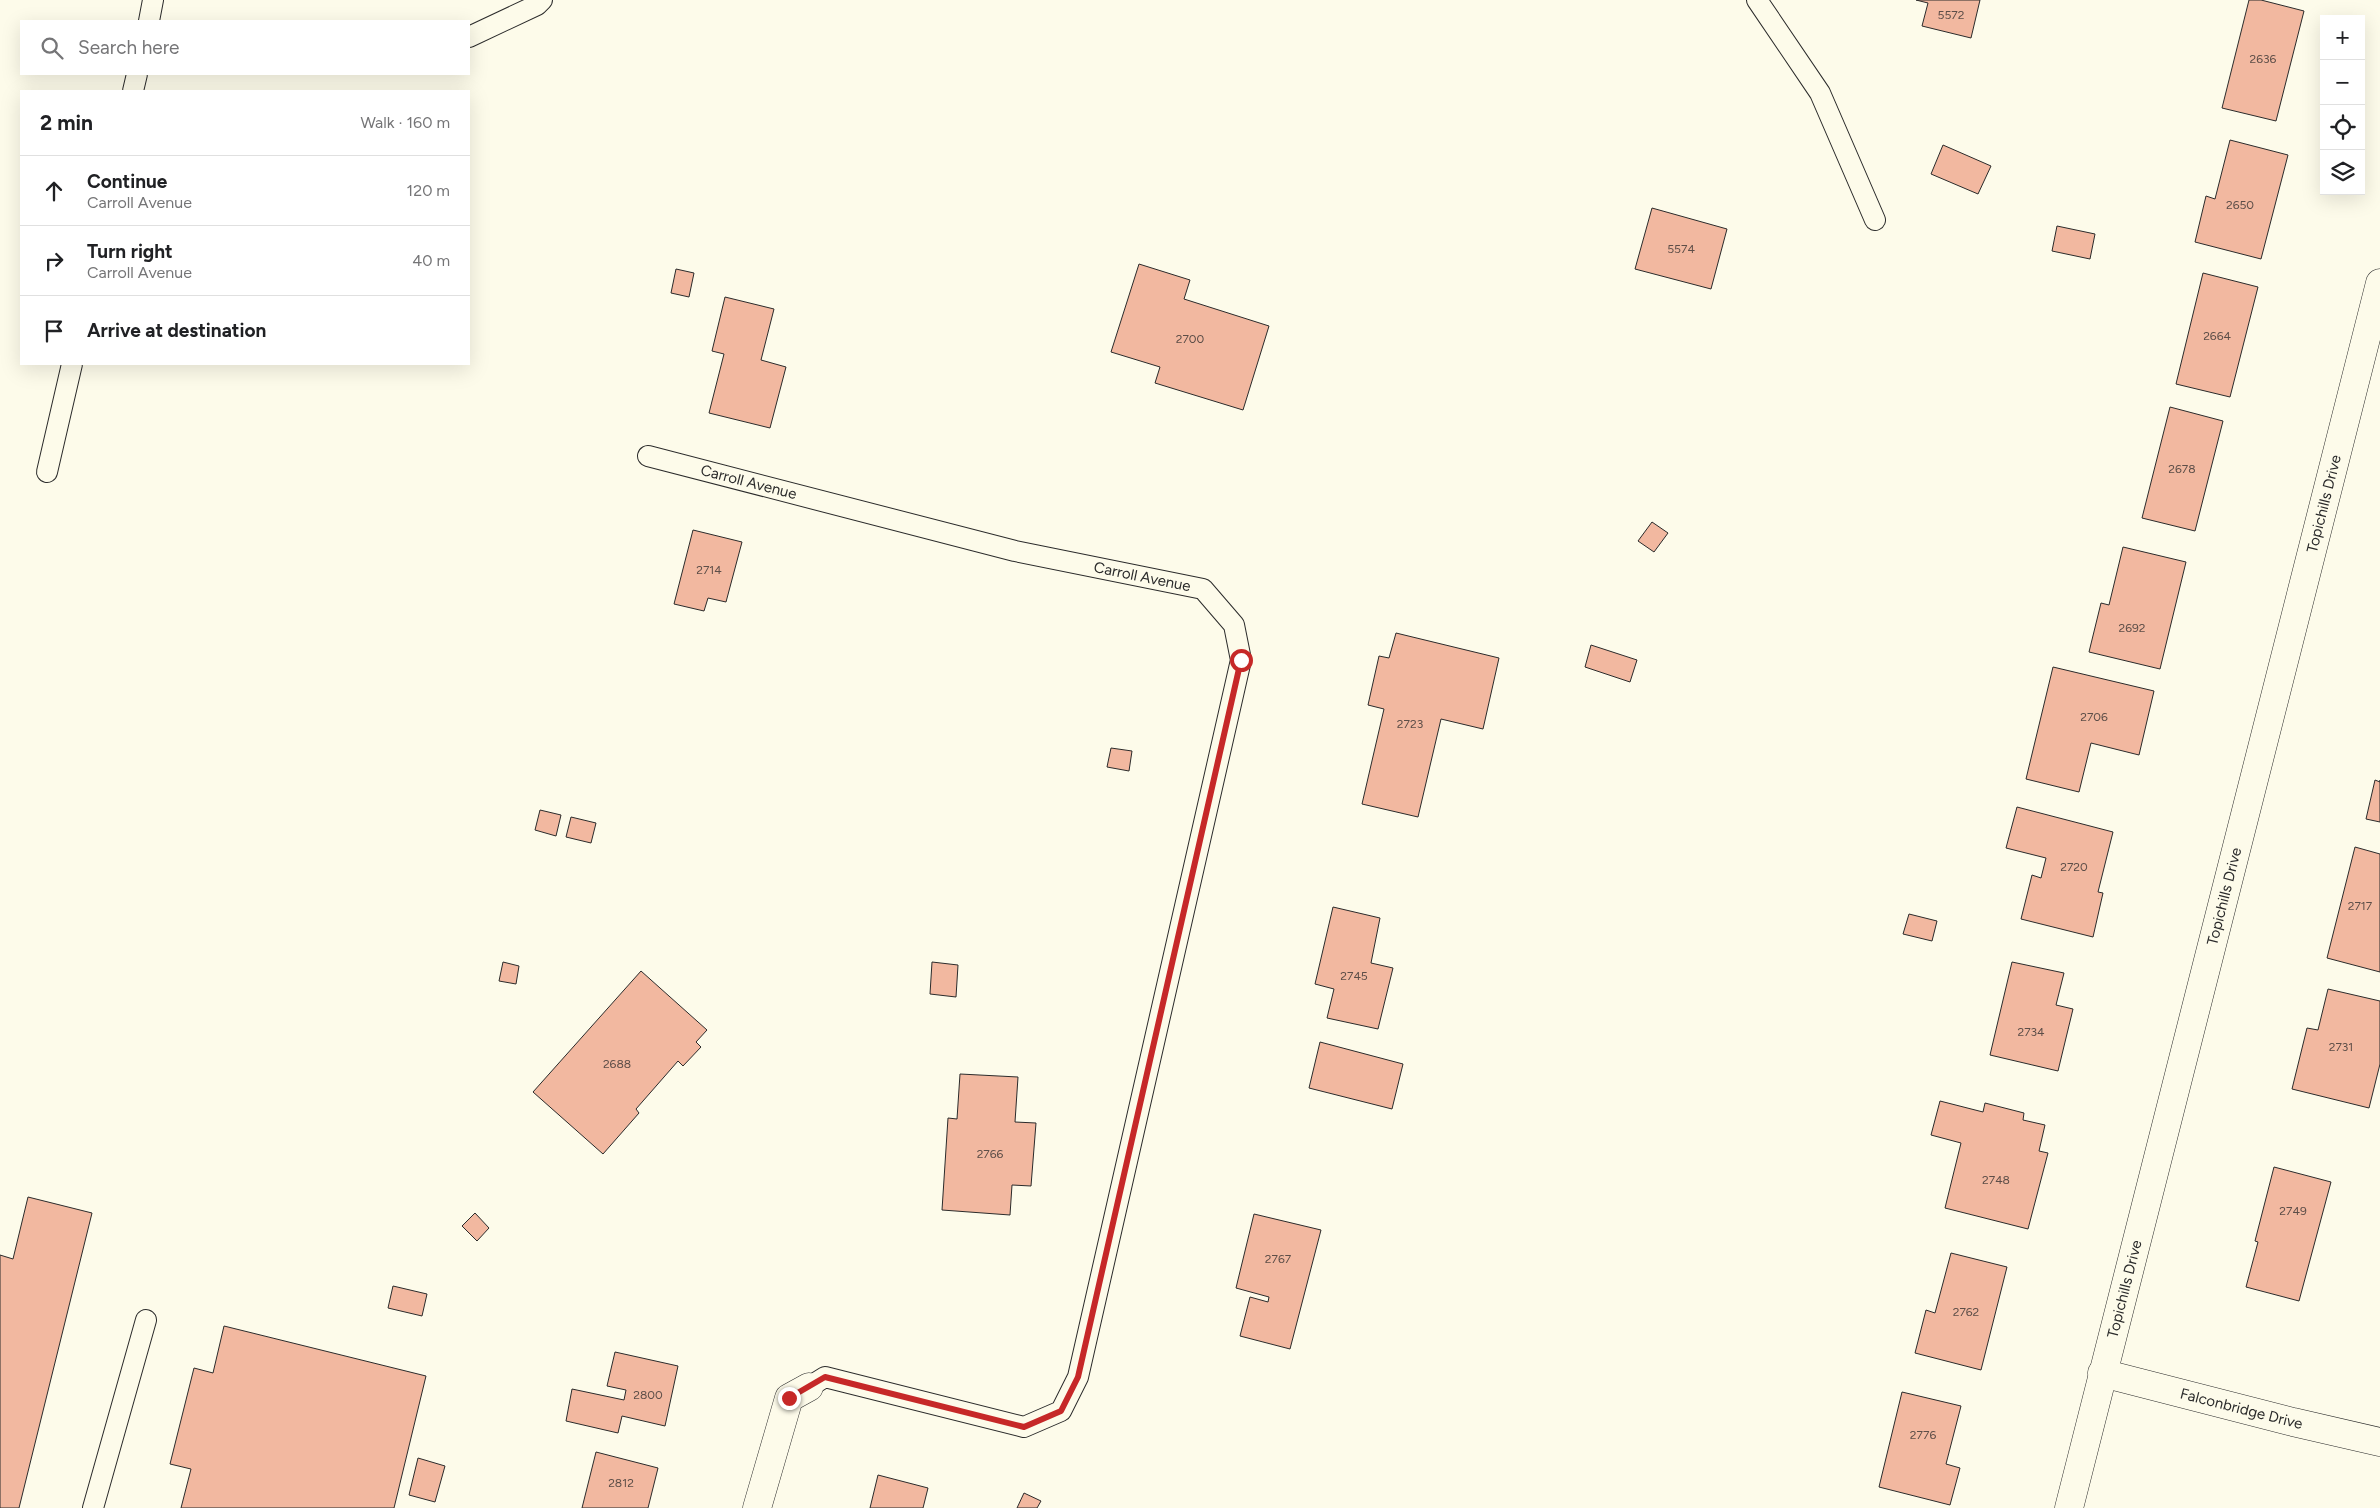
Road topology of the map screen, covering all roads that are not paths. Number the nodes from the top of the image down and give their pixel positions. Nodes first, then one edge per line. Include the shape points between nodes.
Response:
1 (153, 0) edge
2 (542, 0) edge
3 (1757, 0) edge
4 (149, 20) edge
5 (470, 36) edge
6 (137, 75) edge
7 (133, 90) edge
8 (1875, 220) dead end
9 (2380, 283) edge
10 (72, 365) edge
11 (648, 456) dead end
12 (48, 472) dead end
13 (146, 1320) dead end
14 (2102, 1373) junction
15 (809, 1387) joint
16 (2380, 1442) edge
17 (93, 1508) edge
18 (758, 1508) edge
19 (2069, 1508) edge

1 - 4 lane
2 - 5 lane
3 - 8 lane via 1820,93
6 - 7 lane
9 - 14 street, Topichills Drive
10 - 12 lane
11 - 15 lane, Carroll Avenue via 1015,551 1203,589 1234,625 1241,660 1078,1377 1061,1411 1024,1427 825,1377
13 - 17 lane
14 - 16 street, Falconbridge Drive
14 - 19 street, Topichills Drive
15 - 18 street, Carroll Avenue via 789,1398

